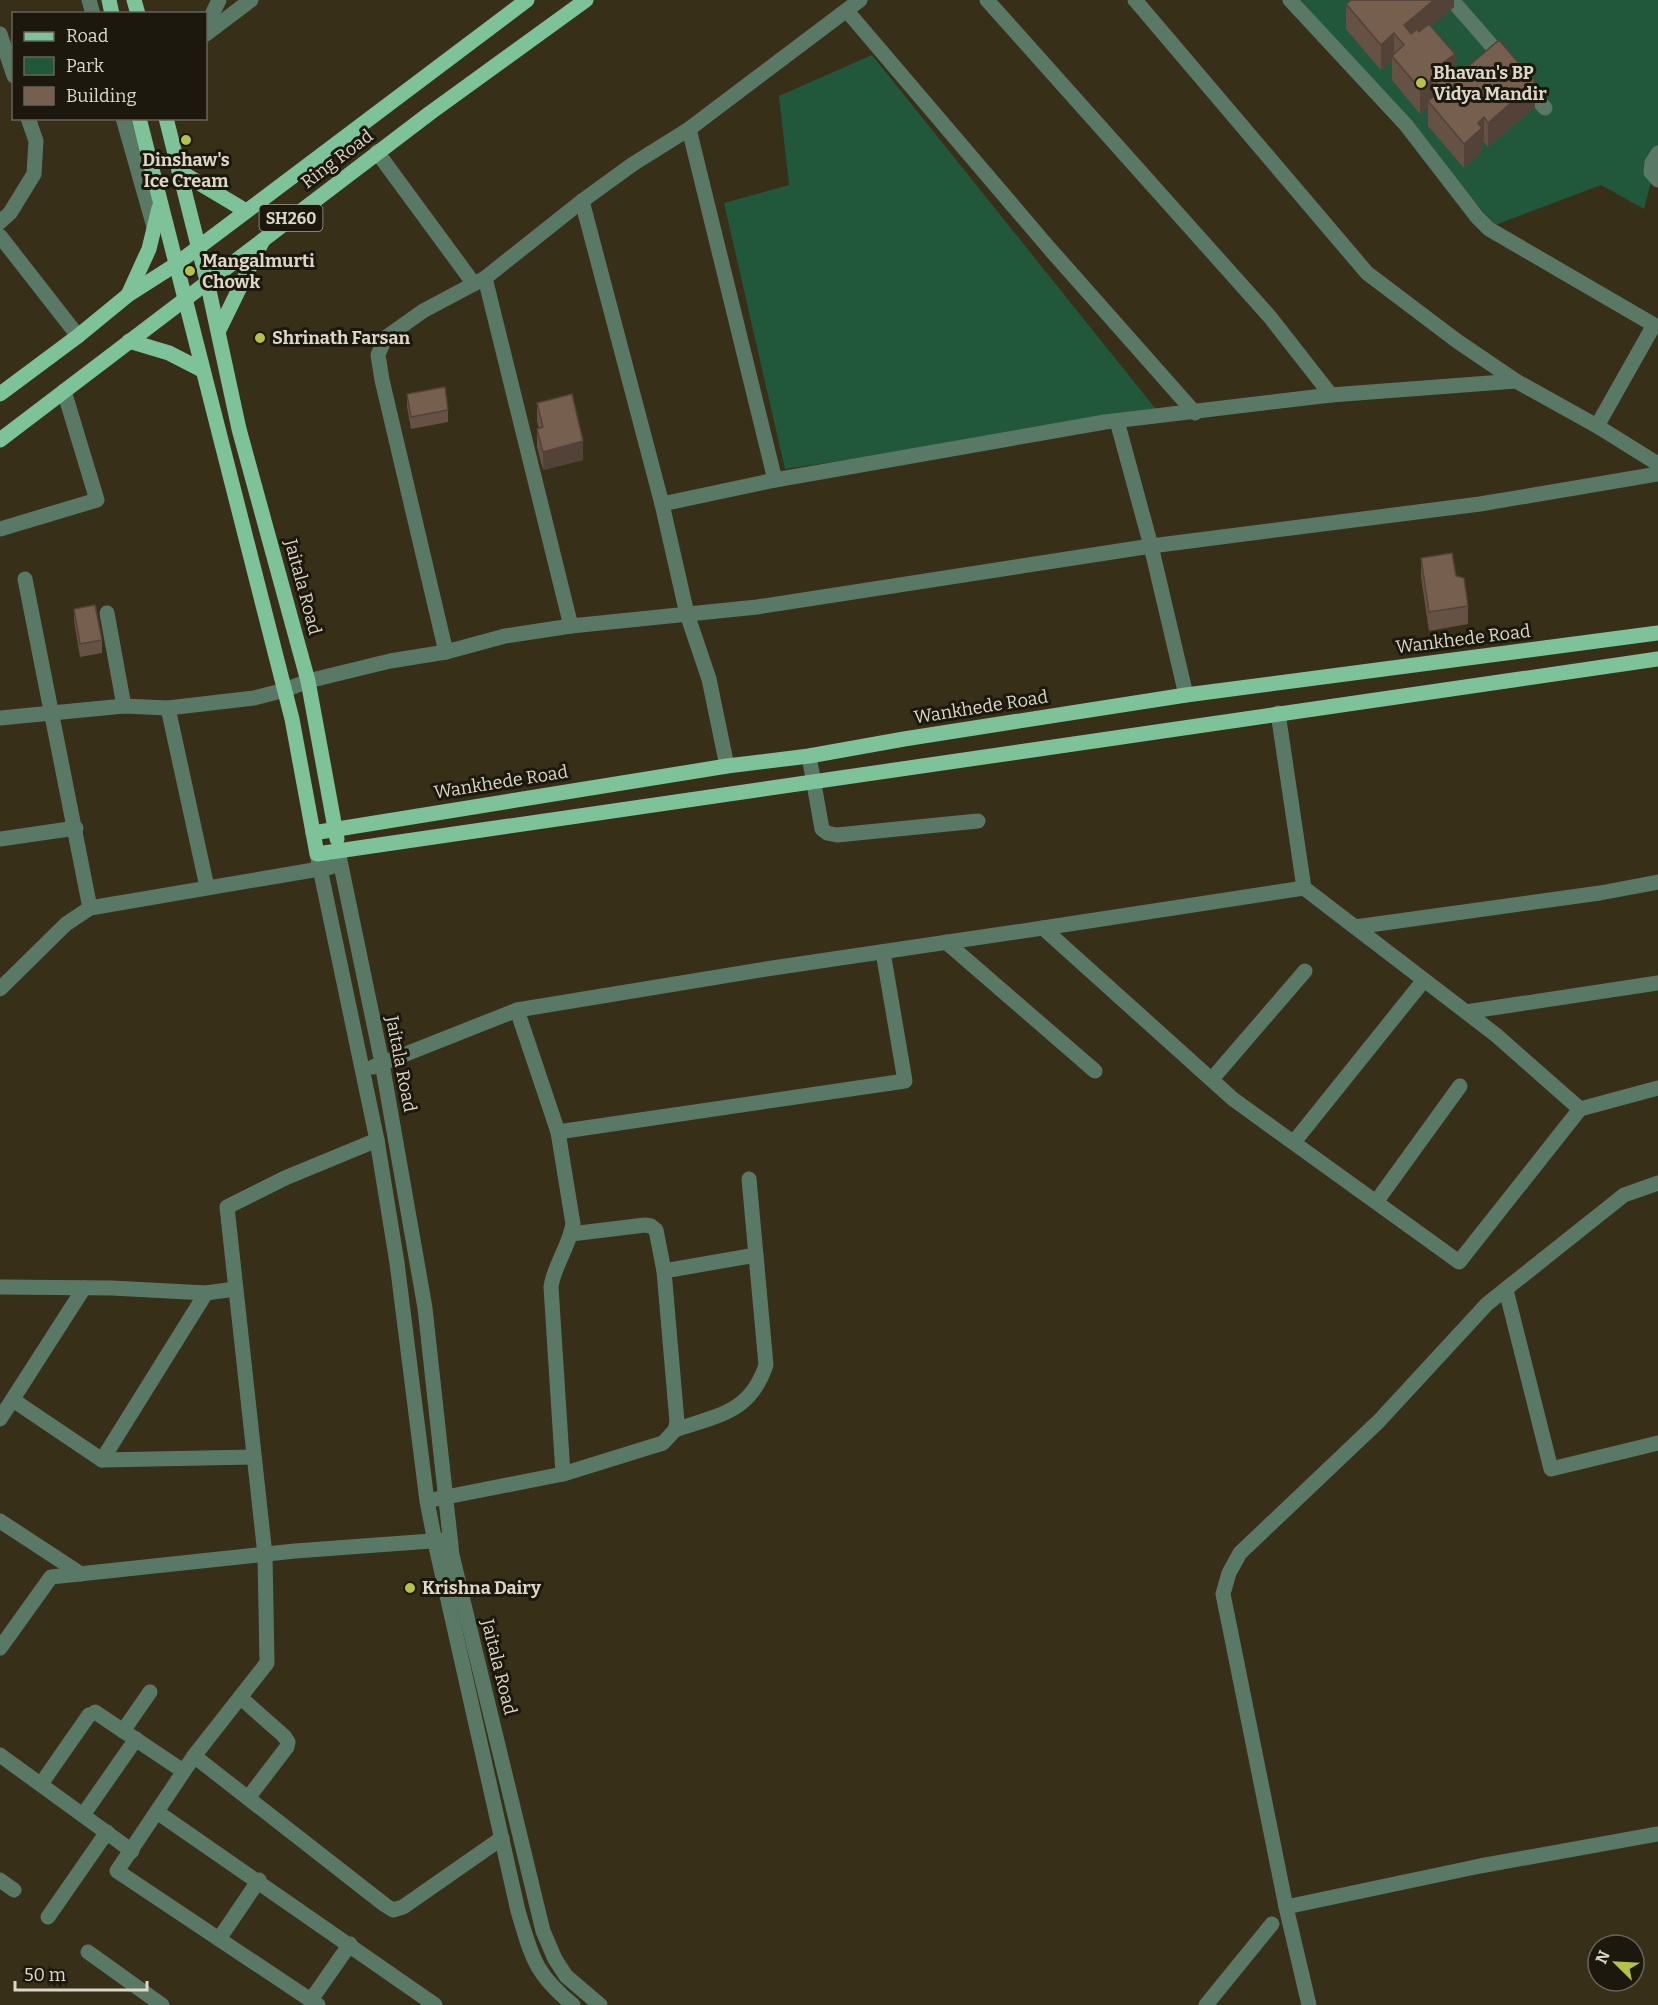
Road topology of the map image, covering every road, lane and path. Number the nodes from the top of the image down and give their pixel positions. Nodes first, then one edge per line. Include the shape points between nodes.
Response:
1 (219, 0) edge
2 (251, 0) edge
3 (527, 0) edge
4 (586, 0) edge
5 (860, 0) edge
6 (987, 0) edge
7 (1136, 0) edge
8 (1290, 0) edge
9 (1452, 0) edge
10 (847, 11) junction
11 (207, 25) edge
12 (207, 33) edge
13 (0, 34) edge
14 (9, 71) edge
15 (1545, 108) dead end
16 (29, 120) edge
17 (124, 120) edge
18 (139, 120) edge
19 (166, 120) edge
20 (689, 129) junction
21 (377, 152) junction
22 (1658, 153) edge
23 (179, 171) junction
24 (1658, 180) edge
25 (582, 201) junction
26 (160, 204) junction
27 (246, 211) junction
28 (0, 222) edge
29 (154, 227) junction
30 (0, 236) edge
31 (265, 238) junction
32 (198, 248) junction
33 (175, 265) junction
34 (207, 281) junction
35 (479, 281) junction
36 (128, 295) junction
37 (184, 299) junction
38 (1657, 323) edge
39 (219, 330) junction
40 (78, 336) junction
41 (129, 341) junction
42 (202, 370) junction
43 (1516, 381) junction
44 (64, 391) junction
45 (0, 394) edge
46 (1330, 395) junction
47 (1195, 413) junction
48 (1118, 421) junction
49 (1597, 426) junction
50 (0, 440) edge
51 (1658, 464) edge
52 (1658, 474) edge
53 (775, 480) junction
54 (662, 504) junction
55 (0, 529) edge
56 (1151, 546) junction
57 (25, 579) dead end
58 (107, 613) dead end
59 (687, 614) junction
60 (570, 626) junction
61 (1658, 633) edge
62 (446, 652) junction
63 (1658, 659) edge
64 (308, 681) junction
65 (285, 690) junction
66 (1186, 694) junction
67 (124, 706) junction
68 (168, 708) junction
69 (52, 712) junction
70 (1278, 713) junction
71 (0, 718) edge
72 (809, 756) junction
73 (727, 766) junction
74 (813, 783) junction
75 (978, 821) dead end
76 (76, 828) junction
77 (335, 829) junction
78 (313, 833) junction
79 (0, 839) edge
80 (340, 858) junction
81 (319, 862) junction
82 (1658, 882) edge
83 (207, 887) junction
84 (1304, 888) junction
85 (90, 908) junction
86 (1355, 927) junction
87 (1043, 928) junction
88 (946, 942) junction
89 (883, 952) junction
90 (1305, 971) dead end
91 (1424, 980) junction
92 (1658, 983) edge
93 (0, 989) edge
94 (517, 1010) junction
95 (1466, 1012) junction
96 (382, 1063) junction
97 (363, 1071) junction
98 (1095, 1071) dead end
99 (1212, 1079) junction
100 (1460, 1086) dead end
101 (1658, 1088) edge
102 (1580, 1109) junction
103 (558, 1132) junction
104 (377, 1140) junction
105 (1294, 1142) junction
106 (748, 1179) dead end
107 (1658, 1183) edge
108 (1376, 1202) junction
109 (572, 1234) junction
110 (756, 1255) junction
111 (664, 1271) junction
112 (0, 1287) edge
113 (84, 1288) junction
114 (236, 1289) junction
115 (1506, 1290) junction
116 (206, 1293) junction
117 (13, 1400) junction
118 (0, 1419) edge
119 (675, 1430) junction
120 (1658, 1443) edge
121 (254, 1457) junction
122 (102, 1460) junction
123 (563, 1474) junction
124 (444, 1497) junction
125 (427, 1501) junction
126 (0, 1521) edge
127 (442, 1541) junction
128 (265, 1554) junction
129 (81, 1574) junction
130 (2, 1643) edge
131 (150, 1692) dead end
132 (240, 1697) junction
133 (130, 1735) junction
134 (0, 1755) edge
135 (194, 1756) junction
136 (183, 1771) junction
137 (41, 1784) junction
138 (248, 1798) junction
139 (157, 1812) junction
140 (83, 1815) junction
141 (107, 1832) junction
142 (1658, 1834) edge
143 (502, 1838) junction
144 (132, 1851) junction
145 (0, 1880) edge
146 (259, 1880) junction
147 (14, 1890) dead end
148 (1286, 1906) junction
149 (48, 1917) dead end
150 (1272, 1924) dead end
151 (219, 1939) junction
152 (350, 1944) junction
153 (88, 1952) dead end
154 (573, 1982) junction
155 (314, 2002) edge
156 (566, 2002) edge
157 (162, 2005) edge
158 (435, 2005) edge
159 (600, 2005) edge
160 (1206, 2005) edge
161 (1309, 2005) edge

1 - 11 street
2 - 12 street
3 - 27 main road, SH260
4 - 21 main road, Ring Road / SH260
5 - 10 street
6 - 46 street via 1270,317
7 - 43 street via 1367,273
8 - 38 street via 1406,126 1489,229
9 - 15 street
10 - 20 street
10 - 47 street via 1048,248
13 - 14 street
16 - 28 street via 36,141 34,174
17 - 29 street
18 - 26 main road, Jaitala Road
19 - 23 main road, Jaitala Road
20 - 25 street
20 - 53 street
21 - 31 main road, Ring Road / SH260
21 - 35 street
22 - 24 street via 1651,172
23 - 27 main road
23 - 32 main road, Jaitala Road
25 - 35 street
25 - 54 street
26 - 29 main road
26 - 33 main road, Jaitala Road
27 - 32 main road, SH260
29 - 36 main road
30 - 40 street
31 - 34 main road, Ring Road / SH260
31 - 39 main road
32 - 33 main road, SH260
32 - 34 main road, Jaitala Road
33 - 36 main road, SH260
33 - 37 main road, Jaitala Road
34 - 37 main road, Ring Road / SH260
34 - 39 main road, Jaitala Road
35 - 60 street
35 - 62 street via 423,311 385,338 378,355
36 - 40 main road, SH260
37 - 41 main road, Ring Road / SH260
37 - 42 main road, Jaitala Road
38 - 49 street
39 - 64 main road, Jaitala Road via 239,429
40 - 45 main road, SH260
41 - 42 main road via 169,353
41 - 44 main road, Ring Road / SH260
42 - 65 main road, Jaitala Road
43 - 46 street
43 - 49 street
44 - 50 main road, Ring Road / SH260
44 - 55 street via 97,500
46 - 47 street
47 - 48 street
48 - 53 street
48 - 56 street
49 - 51 street
52 - 56 street via 1480,504
53 - 54 street
54 - 59 street
56 - 59 street via 865,591
56 - 66 street
57 - 69 street
58 - 67 street
59 - 60 street
59 - 73 street via 709,679
60 - 62 street via 505,636
61 - 66 main road, Wankhede Road
62 - 64 street
63 - 70 main road
64 - 65 street
64 - 77 main road, Jaitala Road
65 - 68 street via 254,698
65 - 78 main road, Jaitala Road
66 - 72 main road, Wankhede Road
67 - 68 street
67 - 69 street
68 - 83 street
69 - 71 street
69 - 76 street
70 - 74 main road
70 - 84 street
72 - 73 main road, Wankhede Road
72 - 74 street
73 - 77 main road, Wankhede Road
74 - 75 street via 822,829 827,834
74 - 80 main road
76 - 79 street
76 - 85 street
77 - 78 main road, Wankhede Road
77 - 80 main road, Jaitala Road
78 - 81 main road, Jaitala Road
80 - 81 main road
80 - 96 street, Jaitala Road
81 - 83 street
81 - 97 street, Jaitala Road
82 - 86 street
83 - 85 street
84 - 86 street
84 - 87 street
85 - 93 street via 66,924
86 - 91 street
87 - 88 street
87 - 99 street
88 - 89 street
88 - 98 street
89 - 94 street
89 - 103 street via 905,1081
90 - 99 street
91 - 95 street
91 - 105 street
92 - 95 street
94 - 96 street
94 - 103 street
95 - 102 street
96 - 97 street
96 - 124 street, Jaitala Road via 425,1308
97 - 104 street, Jaitala Road
99 - 105 street via 1233,1099
100 - 108 street
101 - 102 street
102 - 108 street via 1459,1262
103 - 109 street
104 - 114 street via 227,1207
104 - 125 street, Jaitala Road
105 - 108 street
106 - 110 street
107 - 115 street via 1624,1196
109 - 111 street via 651,1226 656,1230
109 - 123 street via 551,1287
110 - 111 street
110 - 119 street via 766,1365 762,1375 750,1396 734,1409
111 - 119 street
112 - 113 street
113 - 116 street
113 - 117 street
114 - 116 street
114 - 121 street
115 - 120 street via 1551,1469
115 - 148 street via 1487,1304 1379,1421 1240,1553 1229,1572 1223,1594
116 - 122 street
117 - 118 street
117 - 122 street
119 - 123 street via 663,1443
121 - 122 street
121 - 128 street
123 - 124 street
124 - 125 street
124 - 127 street, Jaitala Road
125 - 127 street, Jaitala Road
126 - 129 street
127 - 128 street
127 - 143 street, Jaitala Road
127 - 154 street, Jaitala Road via 475,1655 543,1931 555,1959
128 - 129 street
128 - 132 street via 267,1663
129 - 130 street via 51,1578
131 - 133 street
132 - 135 street
132 - 138 street via 288,1742
133 - 136 street
133 - 137 street via 92,1714
133 - 140 street
134 - 137 street
135 - 136 street
135 - 138 street
136 - 139 street
137 - 140 street
138 - 143 street via 393,1910 403,1907
139 - 144 street
139 - 146 street
140 - 141 street
141 - 144 street
141 - 149 street
142 - 148 street
143 - 156 street, Jaitala Road via 533,1960
144 - 151 street via 117,1871
145 - 147 street
146 - 151 street
146 - 152 street
148 - 161 street
150 - 160 street
151 - 155 street
152 - 155 street
152 - 158 street
153 - 157 street
154 - 156 street
154 - 159 street, Jaitala Road

